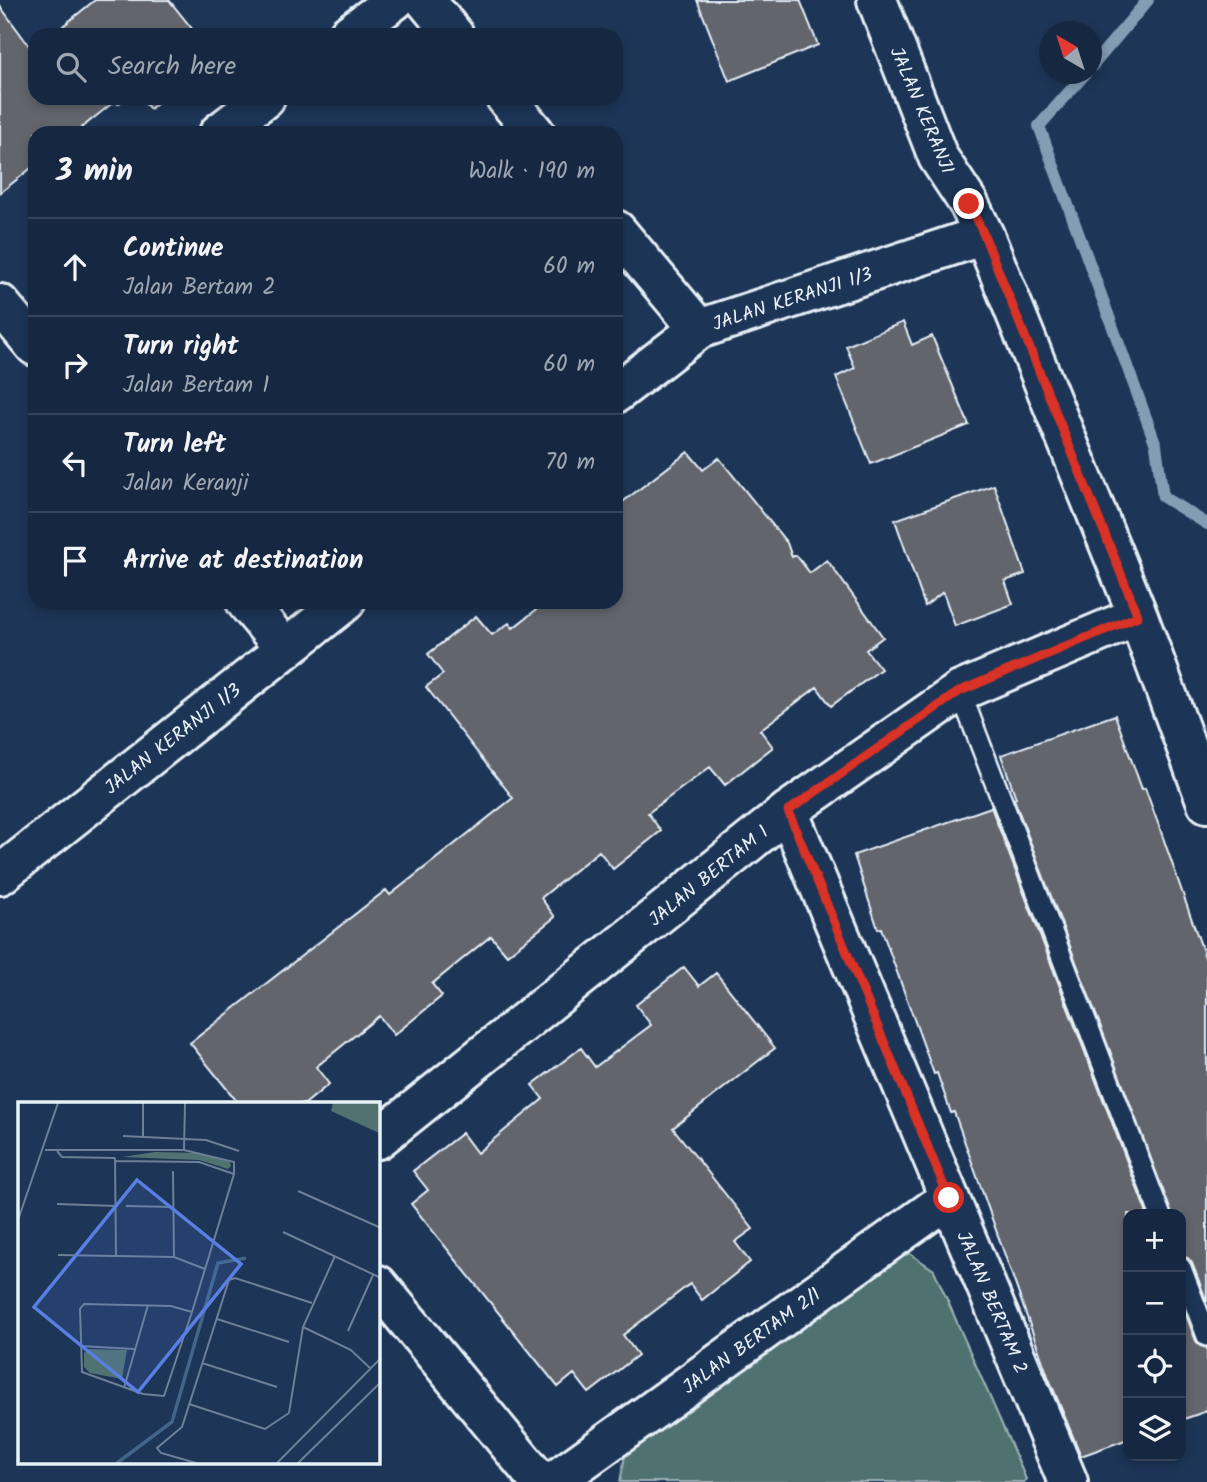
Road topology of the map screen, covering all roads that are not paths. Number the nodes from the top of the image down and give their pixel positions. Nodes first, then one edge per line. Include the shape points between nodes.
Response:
1 (395, 0) edge
2 (425, 0) edge
3 (877, 0) edge
4 (357, 28) edge
5 (448, 28) edge
6 (256, 105) edge
7 (512, 105) edge
8 (228, 126) edge
9 (529, 126) edge
10 (984, 235) junction
11 (623, 238) edge
12 (0, 304) edge
13 (699, 329) junction
14 (28, 338) edge
15 (623, 388) edge
16 (252, 609) edge
17 (336, 609) edge
18 (1138, 616) junction
19 (285, 649) junction
20 (960, 691) junction
21 (1207, 803) edge
22 (788, 811) junction
23 (0, 875) edge
24 (380, 1137) edge
25 (949, 1198) junction
26 (1158, 1209) edge
27 (1183, 1272) edge
28 (380, 1287) edge
29 (1207, 1336) edge
30 (540, 1482) edge
31 (553, 1482) edge
32 (1068, 1482) edge

1 - 4 street
2 - 5 street
3 - 10 street, JALAN KERANJI via 939,158
6 - 8 street
7 - 9 street
10 - 13 street, JALAN KERANJI 1/3
10 - 18 street, JALAN KERANJI
11 - 13 street
12 - 14 street
13 - 15 street, JALAN KERANJI 1/3
16 - 19 street
17 - 19 street, JALAN KERANJI 1/3
18 - 20 street, JALAN BERTAM 1
18 - 21 street, JALAN KERANJI
19 - 23 street, JALAN KERANJI 1/3
20 - 22 street, JALAN BERTAM 1
20 - 26 lane
22 - 24 street, JALAN BERTAM 1
22 - 25 street, JALAN BERTAM 2
25 - 31 street, JALAN BERTAM 2/1
25 - 32 street, JALAN BERTAM 2
27 - 29 lane
28 - 30 street

